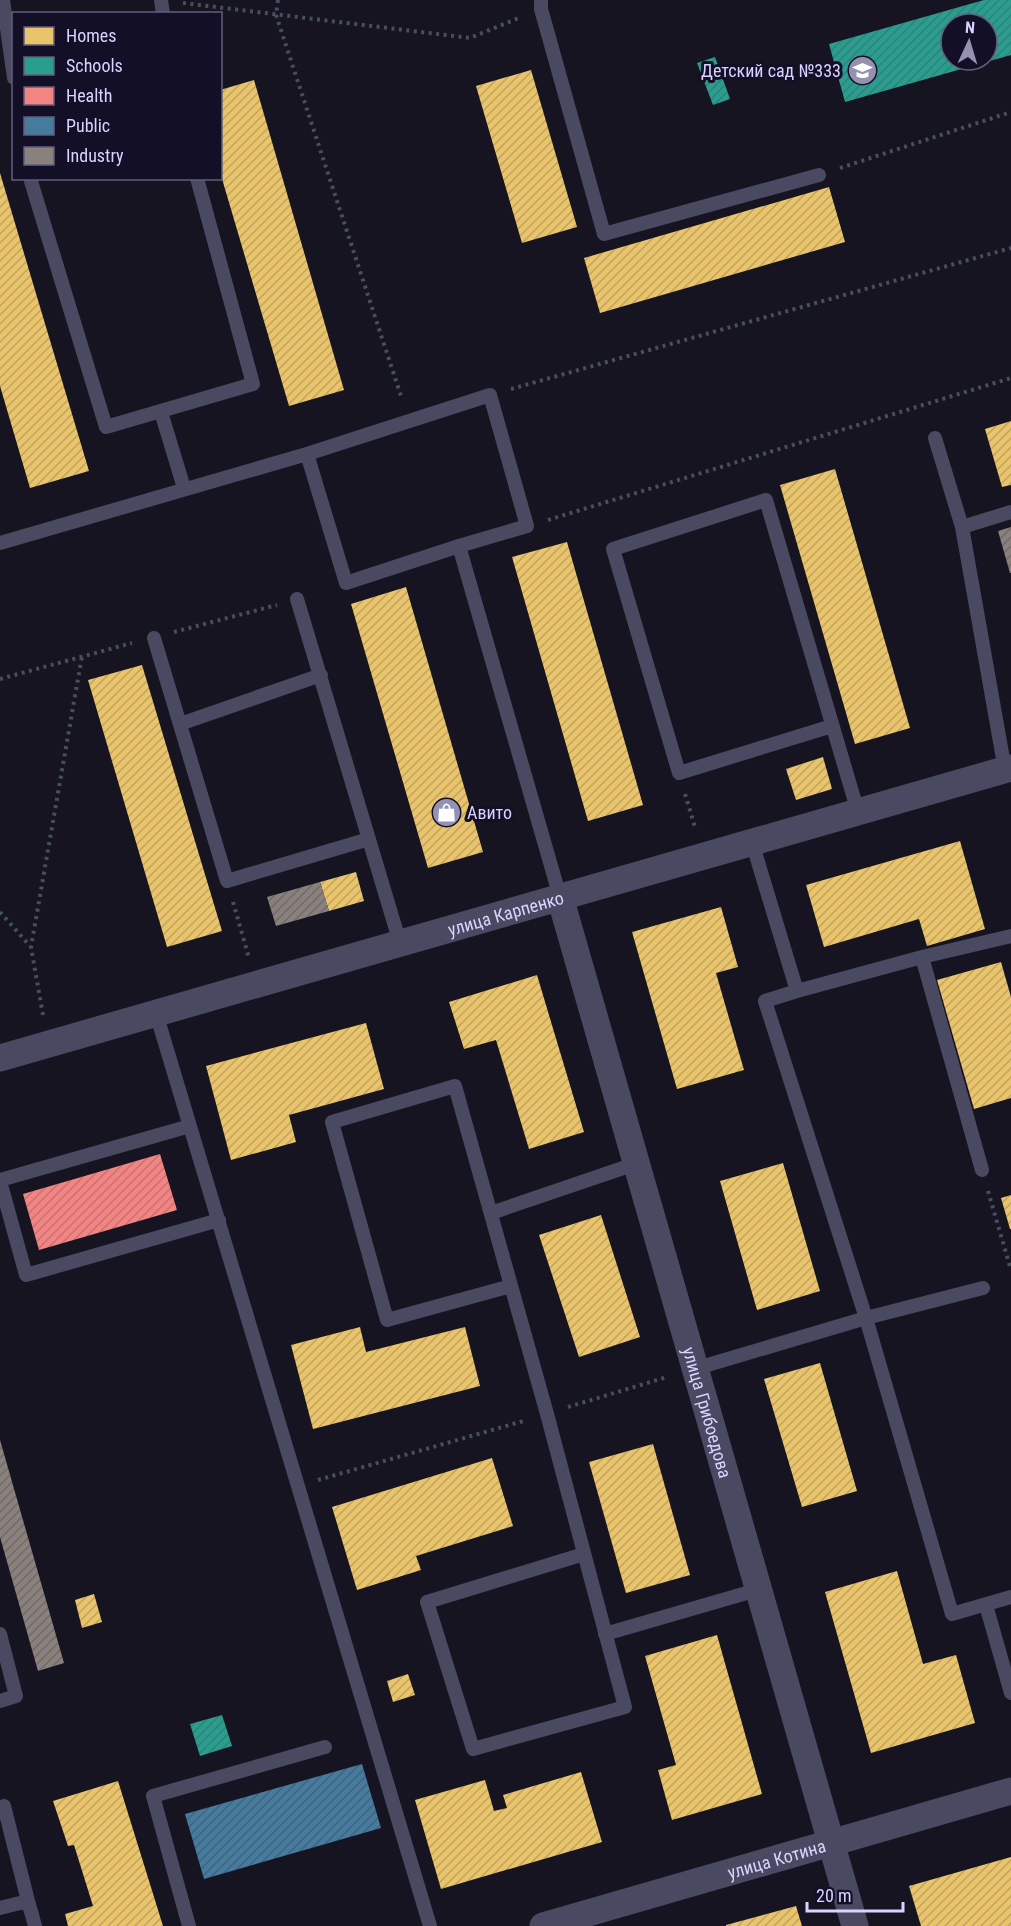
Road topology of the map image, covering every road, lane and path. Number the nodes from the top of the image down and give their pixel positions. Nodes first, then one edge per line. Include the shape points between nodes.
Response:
1 (3, 0) edge
2 (278, 0) edge
3 (167, 1) edge
4 (541, 5) edge
5 (276, 15) junction
6 (12, 64) edge
7 (1011, 112) edge
8 (819, 175) joint
9 (31, 180) edge
10 (198, 180) edge
11 (1011, 248) edge
12 (1011, 378) edge
13 (490, 395) junction
14 (161, 412) junction
15 (409, 420) junction
16 (935, 438) dead end
17 (307, 454) junction
18 (184, 488) junction
19 (1011, 512) edge
20 (527, 526) junction
21 (962, 527) junction
22 (0, 543) edge
23 (459, 546) junction
24 (297, 599) dead end
25 (154, 638) dead end
26 (82, 656) dead end
27 (321, 675) junction
28 (180, 724) junction
29 (832, 726) junction
30 (1008, 769) edge
31 (679, 773) junction
32 (858, 812) junction
33 (369, 839) junction
34 (752, 842) junction
35 (704, 856) junction
36 (227, 881) junction
37 (560, 897) junction
38 (0, 912) edge
39 (1011, 936) edge
40 (400, 943) junction
41 (31, 947) junction
42 (922, 957) junction
43 (256, 984) junction
44 (797, 991) junction
45 (156, 1013) junction
46 (49, 1045) junction
47 (0, 1058) edge
48 (190, 1126) junction
49 (635, 1164) junction
50 (982, 1170) joint
51 (0, 1181) edge
52 (491, 1214) junction
53 (219, 1221) junction
54 (1011, 1270) edge
55 (512, 1286) junction
56 (983, 1288) dead end
57 (866, 1318) junction
58 (694, 1369) junction
59 (547, 1414) junction
60 (298, 1485) junction
61 (584, 1554) junction
62 (757, 1590) junction
63 (1011, 1597) edge
64 (986, 1605) junction
65 (0, 1634) edge
66 (605, 1634) junction
67 (1011, 1693) edge
68 (0, 1701) edge
69 (325, 1747) dead end
70 (1011, 1791) edge
71 (4, 1806) dead end
72 (830, 1844) junction
73 (28, 1901) junction
74 (0, 1908) edge
75 (35, 1926) edge
76 (189, 1926) edge
77 (430, 1926) edge
78 (543, 1926) edge
79 (855, 1926) edge

1 - 6 lane
2 - 5 path
3 - 5 path
4 - 5 path via 470,38
4 - 8 lane via 604,234
5 - 15 path
7 - 8 path
9 - 14 lane via 106,428
10 - 14 lane via 253,384
11 - 13 path
12 - 20 path
13 - 15 lane
13 - 20 lane
14 - 18 lane
15 - 17 lane
16 - 21 lane
17 - 18 lane
17 - 23 lane via 346,582
18 - 22 lane
19 - 21 lane
20 - 23 lane
21 - 30 lane
23 - 37 lane
24 - 27 lane
25 - 28 lane
26 - 41 path
27 - 28 lane
27 - 33 lane
28 - 36 lane
29 - 31 lane
29 - 31 lane via 766,500 613,549
29 - 32 lane
30 - 32 street, улица Карпенко
31 - 35 path
32 - 34 street, улица Карпенко
33 - 36 lane
33 - 40 lane
34 - 35 street, улица Карпенко
34 - 44 lane
35 - 37 street, улица Карпенко
36 - 43 path
37 - 40 street, улица Карпенко
37 - 49 street, улица Грибоедова
38 - 41 path
39 - 42 lane
40 - 43 street, улица Карпенко
41 - 46 path
42 - 44 lane
42 - 50 lane
43 - 45 street, улица Карпенко
44 - 57 lane via 765,1001
45 - 46 street, улица Карпенко
45 - 48 lane
46 - 47 street, улица Карпенко
48 - 51 lane
48 - 53 lane
49 - 52 lane
49 - 58 street, улица Грибоедова
50 - 54 path
51 - 53 lane via 26,1275
52 - 55 lane
52 - 55 lane via 455,1086 332,1122 387,1320
53 - 60 lane
55 - 59 lane
56 - 57 lane
57 - 58 lane
57 - 64 lane via 952,1614
58 - 59 path
58 - 62 street, улица Грибоедова
59 - 60 path
59 - 61 lane
60 - 77 lane
61 - 66 lane
61 - 66 lane via 427,1602 473,1749 625,1707
62 - 66 lane
62 - 72 street, улица Грибоедова
63 - 64 lane
64 - 67 lane
65 - 68 lane via 16,1696
69 - 76 lane via 153,1796
70 - 72 street, улица Котина
71 - 73 lane
72 - 78 street, улица Котина
72 - 79 street, улица Грибоедова
73 - 74 lane
73 - 75 lane

